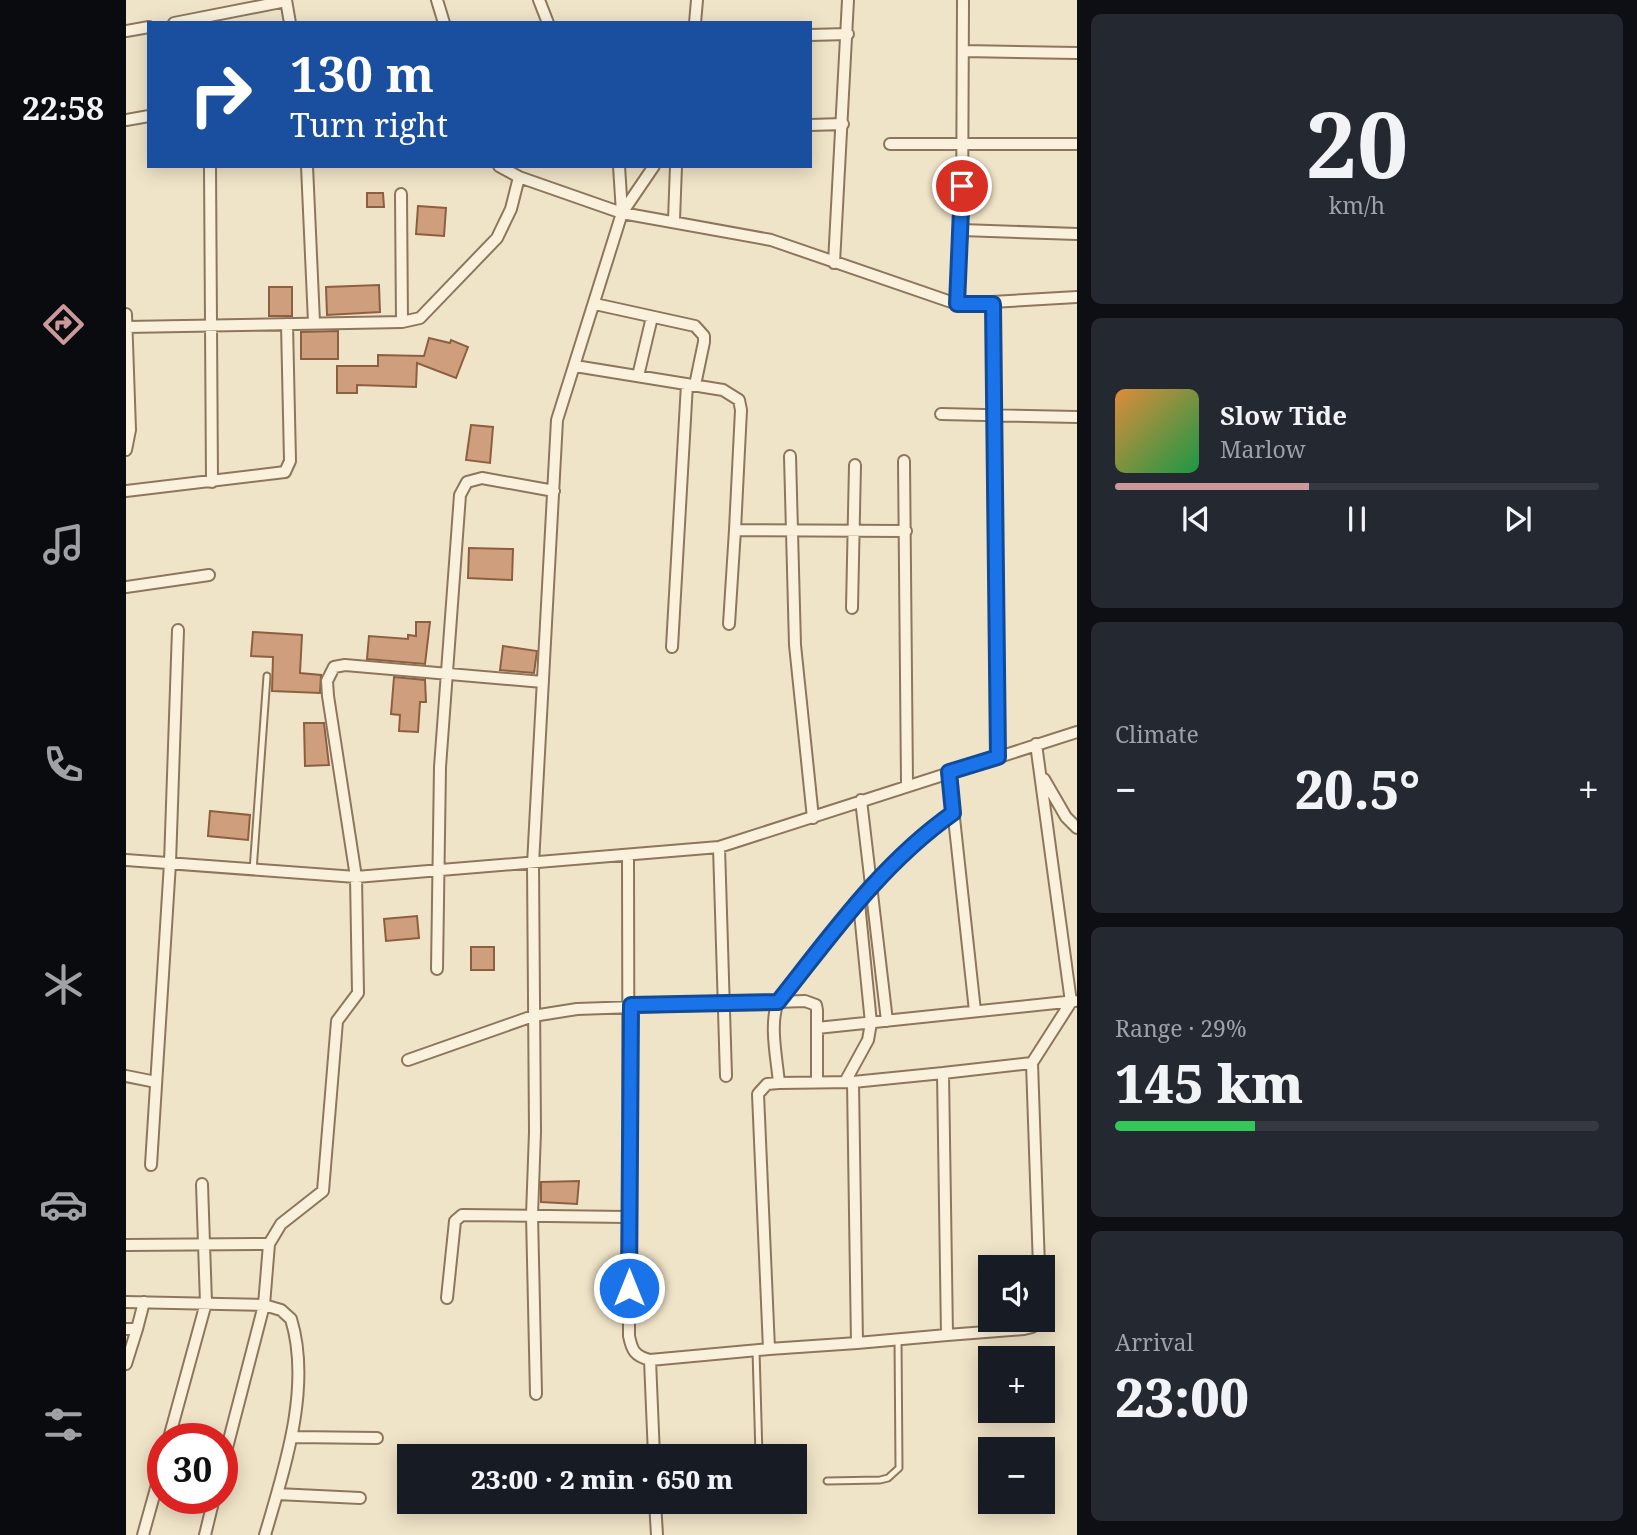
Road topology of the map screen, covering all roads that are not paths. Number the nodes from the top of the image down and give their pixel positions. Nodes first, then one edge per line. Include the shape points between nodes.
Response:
1 (286, 0) edge
2 (437, 0) edge
3 (552, 0) edge
4 (697, 0) edge
5 (848, 0) edge
6 (963, 0) edge
7 (539, 1) edge
8 (184, 21) edge
9 (290, 21) edge
10 (443, 21) edge
11 (547, 21) edge
12 (695, 21) edge
13 (147, 27) edge
14 (126, 31) edge
15 (848, 34) junction
16 (812, 35) edge
17 (964, 51) junction
18 (1077, 52) edge
19 (147, 116) edge
20 (126, 120) edge
21 (843, 124) junction
22 (812, 125) edge
23 (961, 141) junction
24 (890, 144) dead end
25 (1077, 144) edge
26 (210, 168) edge
27 (307, 168) edge
28 (503, 168) edge
29 (620, 168) edge
30 (652, 168) edge
31 (676, 168) edge
32 (519, 177) junction
33 (401, 194) dead end
34 (622, 213) junction
35 (674, 220) junction
36 (962, 230) junction
37 (1077, 234) edge
38 (834, 263) junction
39 (1077, 298) edge
40 (595, 304) junction
41 (957, 304) junction
42 (993, 304) junction
43 (126, 314) edge
44 (652, 317) junction
45 (314, 322) junction
46 (402, 322) junction
47 (287, 324) junction
48 (127, 327) edge
49 (213, 328) junction
50 (575, 366) junction
51 (638, 376) junction
52 (691, 384) junction
53 (941, 414) dead end
54 (993, 415) junction
55 (1077, 418) edge
56 (126, 450) edge
57 (790, 456) dead end
58 (904, 461) dead end
59 (855, 465) dead end
60 (212, 482) junction
61 (126, 491) edge
62 (554, 491) junction
63 (735, 530) junction
64 (906, 531) junction
65 (852, 532) junction
66 (791, 533) junction
67 (209, 576) dead end
68 (126, 587) edge
69 (852, 608) dead end
70 (729, 624) dead end
71 (178, 630) dead end
72 (673, 648) dead end
73 (444, 674) junction
74 (267, 676) dead end
75 (543, 682) junction
76 (1077, 732) edge
77 (1036, 744) junction
78 (998, 757) junction
79 (949, 772) junction
80 (1041, 774) junction
81 (907, 785) junction
82 (860, 800) junction
83 (953, 813) junction
84 (813, 818) junction
85 (1077, 828) edge
86 (719, 848) junction
87 (628, 857) junction
88 (126, 860) edge
89 (170, 863) junction
90 (533, 864) junction
91 (253, 871) junction
92 (438, 871) junction
93 (356, 877) junction
94 (872, 884) junction
95 (859, 903) junction
96 (438, 969) dead end
97 (1074, 1001) edge
98 (778, 1002) junction
99 (724, 1003) junction
100 (631, 1005) junction
101 (975, 1011) junction
102 (533, 1016) junction
103 (887, 1021) junction
104 (871, 1023) junction
105 (817, 1028) junction
106 (408, 1060) dead end
107 (1032, 1063) junction
108 (943, 1073) junction
109 (126, 1076) edge
110 (726, 1076) dead end
111 (156, 1082) junction
112 (817, 1082) junction
113 (849, 1082) junction
114 (779, 1083) junction
115 (151, 1165) dead end
116 (202, 1184) dead end
117 (532, 1215) junction
118 (628, 1217) junction
119 (205, 1244) junction
120 (269, 1244) junction
121 (126, 1245) edge
122 (1039, 1255) edge
123 (447, 1298) dead end
124 (126, 1302) edge
125 (144, 1302) junction
126 (206, 1303) junction
127 (264, 1305) junction
128 (131, 1329) edge
129 (986, 1332) edge
130 (947, 1335) junction
131 (898, 1339) junction
132 (857, 1343) junction
133 (769, 1349) junction
134 (756, 1350) junction
135 (650, 1360) junction
136 (126, 1364) edge
137 (536, 1394) dead end
138 (173, 1423) edge
139 (233, 1423) edge
140 (293, 1437) junction
141 (377, 1438) dead end
142 (653, 1444) edge
143 (759, 1444) edge
144 (827, 1481) dead end
145 (277, 1494) junction
146 (360, 1498) dead end
147 (149, 1514) edge
148 (210, 1514) edge
149 (656, 1514) edge
150 (143, 1535) edge
151 (205, 1535) edge
152 (265, 1535) edge
153 (657, 1535) edge

1 - 8 street
1 - 9 street
2 - 10 street
3 - 7 street
4 - 12 street
5 - 15 street
6 - 17 street
7 - 11 street
13 - 14 street
15 - 16 street
15 - 21 street
17 - 18 street
17 - 23 street
19 - 20 street
21 - 22 street
21 - 38 street
23 - 24 street
23 - 25 street
23 - 36 street
26 - 49 street
27 - 45 street
28 - 32 street
29 - 34 street
30 - 34 street
31 - 35 street
32 - 34 street
32 - 46 street via 511,209 497,237 431,309 420,318
33 - 46 street
34 - 35 street
34 - 40 street
35 - 38 street via 771,240
36 - 37 street
36 - 41 street
38 - 41 street
39 - 42 street
40 - 44 street
40 - 50 street
41 - 42 street
42 - 54 street
43 - 48 street
44 - 51 street
44 - 52 street via 701,331 704,342
45 - 46 street
45 - 47 street
47 - 49 street
47 - 60 street via 288,467 273,476
48 - 49 street
48 - 56 street via 130,430
49 - 60 street
50 - 51 street
50 - 62 street via 557,420
51 - 52 street
52 - 63 street via 723,390 739,400
52 - 72 street
53 - 54 street
54 - 55 street
54 - 78 street
57 - 66 street
58 - 64 street
59 - 65 street
60 - 61 street
62 - 73 street via 482,478 462,486
62 - 75 street
63 - 66 street
63 - 70 street
64 - 65 street
64 - 81 street
65 - 66 street
65 - 69 street
66 - 84 street via 795,645
67 - 68 street
71 - 89 street
73 - 75 street
73 - 92 street
73 - 93 street via 345,665 330,672 328,696
74 - 91 lane
75 - 90 street
76 - 77 street
77 - 78 street
77 - 80 street
78 - 79 street
79 - 81 street
79 - 83 street
80 - 85 street
80 - 97 street
81 - 82 street
82 - 84 street
82 - 94 street
83 - 94 street
83 - 101 street
84 - 86 street
86 - 87 street
86 - 99 street
87 - 90 street
87 - 100 street
88 - 89 street
89 - 91 street
89 - 111 street
90 - 92 street
90 - 102 street
91 - 93 street
92 - 93 street
92 - 96 street
93 - 120 street via 358,993 337,1021 323,1192 281,1224
94 - 95 street
94 - 103 street
95 - 98 street via 833,929
95 - 104 street
97 - 101 street
97 - 107 street
98 - 99 street
98 - 105 street via 811,1002 817,1010
98 - 114 street
99 - 100 street
99 - 110 street
100 - 102 street
100 - 118 street
101 - 103 street
102 - 106 street
102 - 117 street
103 - 104 street
104 - 105 street
104 - 113 street
105 - 112 street
107 - 108 street
107 - 122 street
108 - 113 street
108 - 130 street
109 - 111 street
111 - 115 street
112 - 113 street
112 - 114 street
113 - 132 street
114 - 133 street via 767,1084 758,1094
116 - 119 street
117 - 118 street
117 - 123 street via 473,1214 455,1221
117 - 137 street
118 - 135 street via 629,1336 638,1357
119 - 120 street
119 - 121 street
119 - 126 street
120 - 127 street
124 - 125 street
125 - 126 street
125 - 128 street
126 - 127 street
126 - 138 street
127 - 139 street
127 - 140 street via 286,1313 294,1330
128 - 136 street
129 - 130 street
130 - 131 street
131 - 132 street
131 - 144 lane via 899,1468 880,1480
132 - 133 street
133 - 134 street
134 - 135 street
134 - 143 lane
135 - 142 street
140 - 141 street
140 - 145 street
145 - 146 street
145 - 152 street
147 - 150 street
148 - 151 street
149 - 153 street

